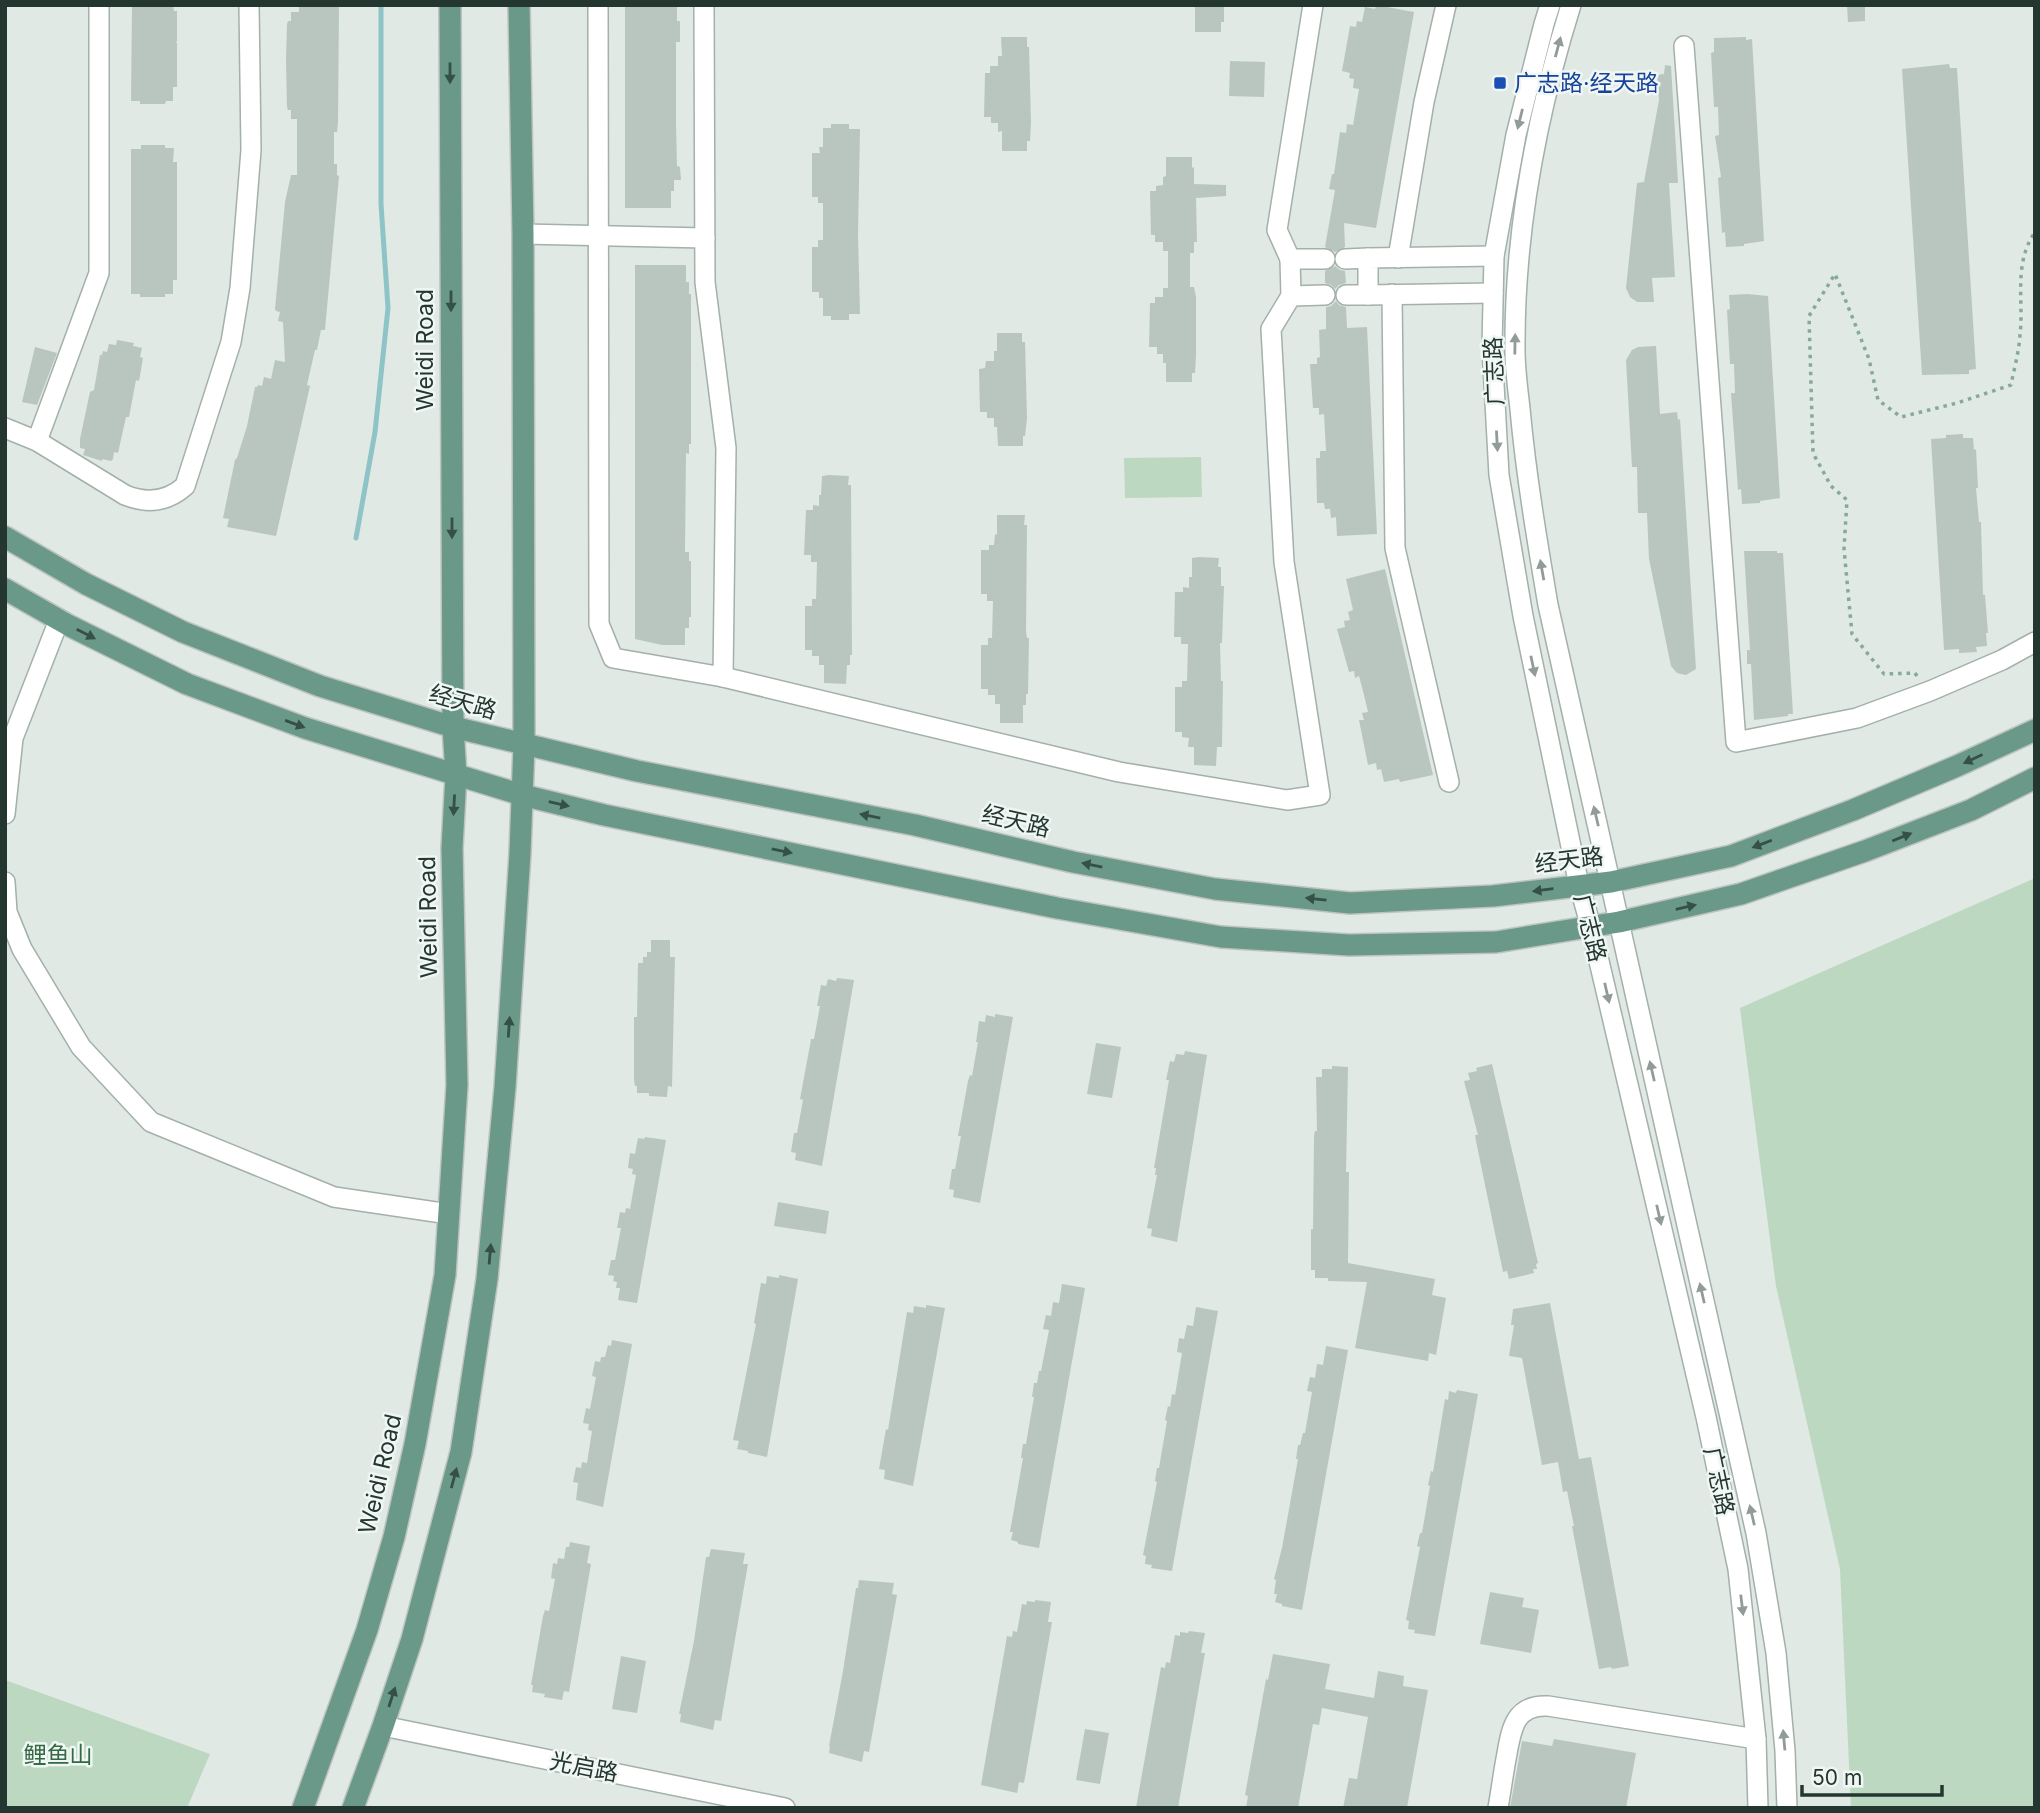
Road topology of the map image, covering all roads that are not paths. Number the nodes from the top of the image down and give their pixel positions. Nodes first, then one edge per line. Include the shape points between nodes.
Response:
1 (99, 5) edge
2 (249, 5) edge
3 (450, 5) edge
4 (519, 5) edge
5 (598, 5) edge
6 (704, 5) edge
7 (1313, 5) edge
8 (1446, 5) edge
9 (1550, 5) edge
10 (1571, 5) edge
11 (1684, 47) dead end
12 (523, 234) junction
13 (598, 235) junction
14 (705, 238) junction
15 (1494, 256) junction
16 (1368, 258) junction
17 (1398, 258) junction
18 (1290, 259) junction
19 (1325, 259) dead end
20 (1345, 259) dead end
21 (1493, 293) junction
22 (1392, 294) junction
23 (1325, 295) dead end
24 (1346, 295) dead end
25 (1368, 295) junction
26 (1291, 296) junction
27 (5, 428) edge
28 (37, 441) junction
29 (5, 537) edge
30 (5, 589) edge
31 (59, 620) junction
32 (2035, 642) edge
33 (723, 677) junction
34 (453, 727) junction
35 (2035, 730) edge
36 (524, 745) junction
37 (456, 775) junction
38 (2035, 778) edge
39 (1449, 782) dead end
40 (522, 795) junction
41 (5, 814) edge
42 (5, 882) edge
43 (1611, 883) junction
44 (1580, 885) junction
45 (6, 912) edge
46 (1619, 922) junction
47 (1591, 927) junction
48 (449, 1214) junction
49 (383, 1726) junction
50 (1756, 1739) junction
51 (303, 1808) edge
52 (353, 1808) edge
53 (785, 1808) edge
54 (1498, 1808) edge
55 (1758, 1808) edge
56 (1787, 1808) edge

1 - 28 street via 99,274
2 - 28 street via 251,150 240,288 231,342 185,486 158,501 136,499
3 -> 34 main road, Weidi Road
4 - 12 main road
5 - 13 street
6 - 14 street
7 - 18 street via 1277,230
8 - 17 street via 1424,102
9 -> 15 street, 广志路 via 1516,135
43 -> 10 street, 广志路 via 1548,604 1526,475 1515,353 1519,253 1535,141
11 - 32 street via 1736,742 1857,718 1930,691
12 - 13 street
12 - 36 main road
13 - 14 street
13 - 33 street via 599,624 613,658
14 - 33 street via 705,282 726,448
15 - 17 street
15 - 21 street, 广志路
16 - 17 street
16 - 20 street
16 - 25 street
18 - 19 street
18 - 26 street
21 - 22 street
21 -> 44 street, 广志路 via 1499,475 1523,616
22 - 25 street
22 - 39 street via 1395,548
23 - 26 street
24 - 25 street
26 - 33 street via 1271,330 1284,562 1320,795 1287,800 1119,772
27 - 28 street
29 - 34 main road, 经天路 via 183,632 320,686
30 - 31 main road
31 -> 37 main road via 187,684 305,728
31 - 41 street via 13,738
34 - 36 main road, 经天路
34 - 37 main road, Weidi Road
35 -> 43 main road, 经天路 via 1864,805 1731,856
36 - 40 main road
44 -> 36 main road, 经天路 via 1493,896 1350,903 1215,889
37 - 40 main road
37 -> 48 main road, Weidi Road via 452,848 457,1085
46 -> 38 main road via 1741,894 1828,864 1971,810
40 -> 47 main road via 1044,905 1221,937 1349,945 1496,942
49 -> 40 main road via 412,1639 461,1452 487,1279 505,1087
42 - 45 street
43 - 44 main road, 经天路
43 - 46 street, 广志路
44 - 47 street, 广志路
45 - 48 street via 22,949 82,1047 151,1122 334,1197
46 - 47 main road
56 -> 46 street, 广志路 via 1776,1653 1756,1533
47 -> 50 street, 广志路 via 1732,1544
48 - 51 main road, Weidi Road via 432,1358 394,1537 367,1630
49 - 52 main road
49 - 53 street, 光启路
50 - 54 street via 1533,1707 1520,1715 1511,1730
50 - 55 street, 广志路

